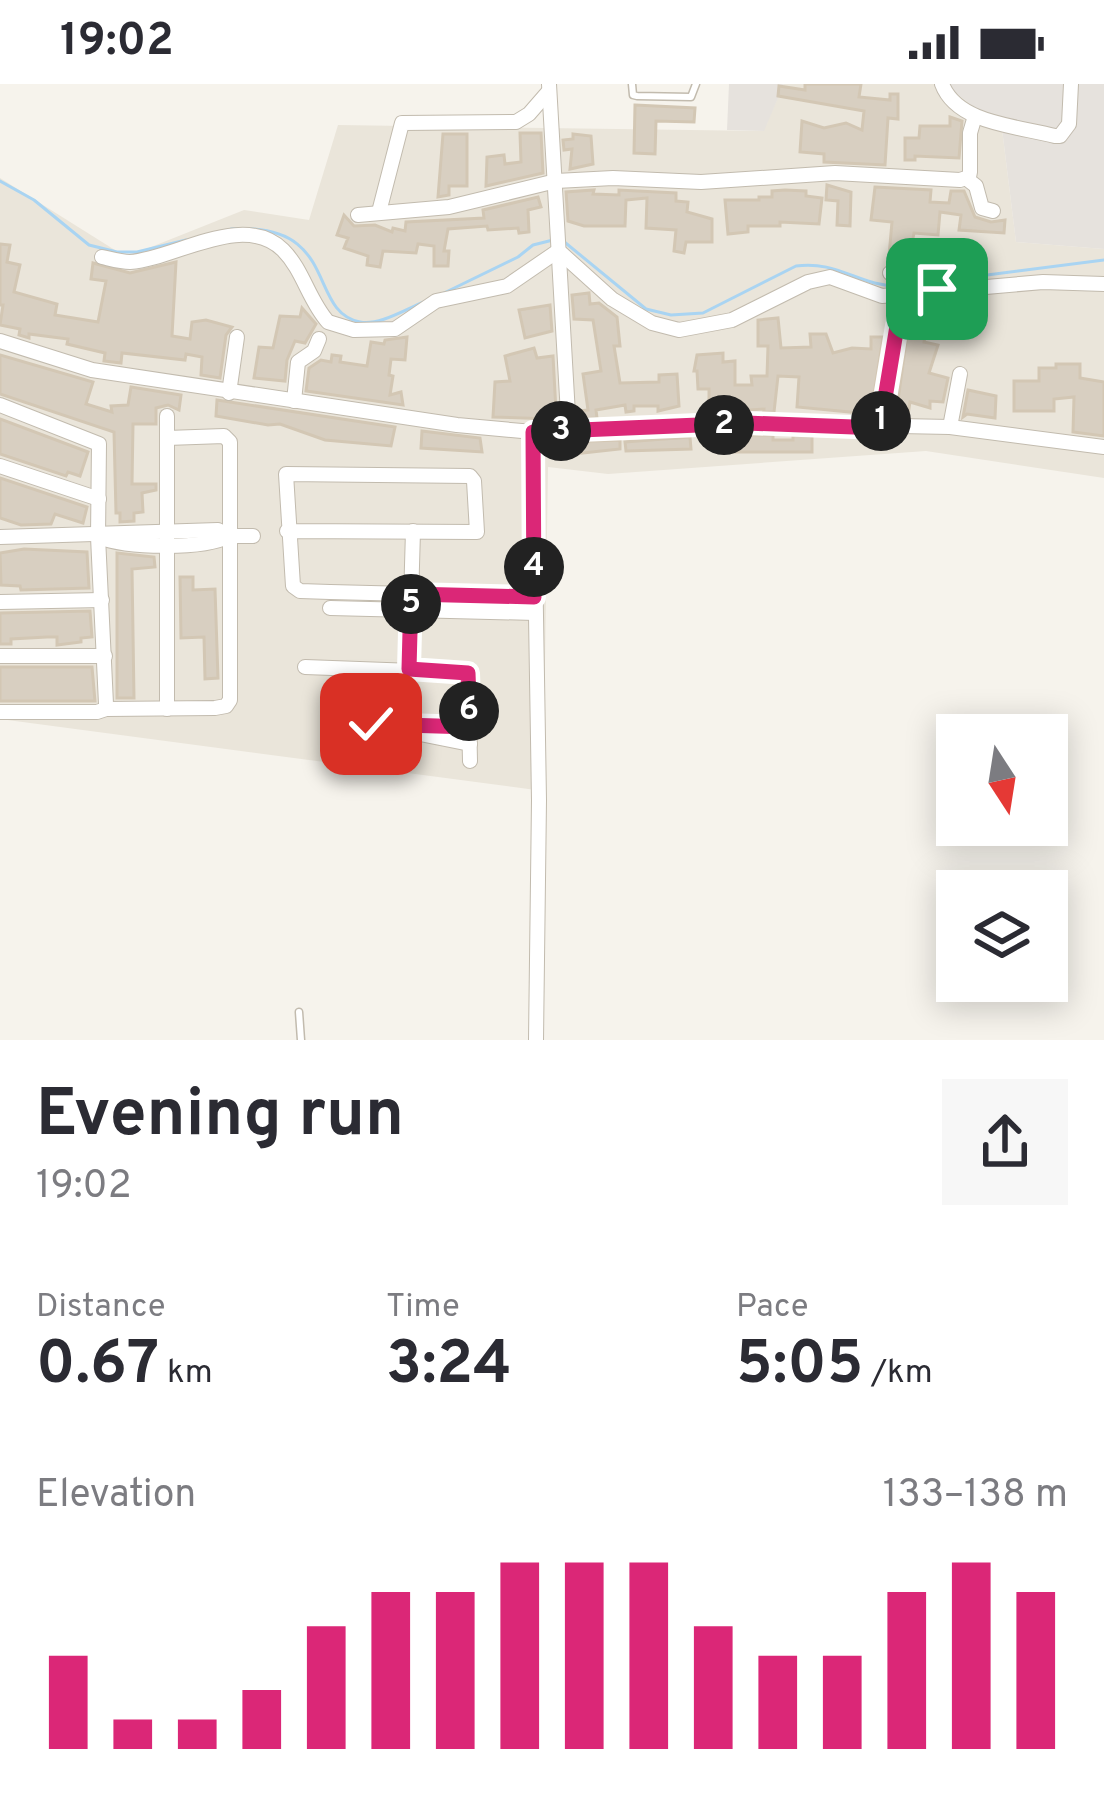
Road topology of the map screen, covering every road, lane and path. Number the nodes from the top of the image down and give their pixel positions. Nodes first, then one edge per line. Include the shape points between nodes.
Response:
1 (632, 84) edge
2 (696, 84) edge
3 (942, 84) edge
4 (1071, 84) edge
5 (549, 88) edge
6 (975, 116) junction
7 (967, 179) junction
8 (556, 181) junction
9 (993, 211) dead end
10 (379, 212) junction
11 (358, 215) dead end
12 (561, 251) junction
13 (102, 257) dead end
14 (1104, 284) edge
15 (900, 285) junction
16 (237, 337) dead end
17 (319, 339) dead end
18 (0, 341) edge
19 (960, 374) dead end
20 (229, 393) junction
21 (294, 401) junction
22 (0, 405) edge
23 (167, 416) dead end
24 (950, 427) junction
25 (880, 428) junction
26 (569, 431) junction
27 (533, 432) junction
28 (167, 438) junction
29 (1104, 447) edge
30 (0, 466) edge
31 (99, 499) junction
32 (287, 530) junction
33 (413, 531) junction
34 (5, 535) edge
35 (229, 536) junction
36 (253, 536) dead end
37 (98, 537) junction
38 (166, 538) junction
39 (102, 600) junction
40 (0, 602) edge
41 (411, 602) junction
42 (534, 605) junction
43 (330, 608) dead end
44 (0, 656) edge
45 (105, 656) junction
46 (305, 667) dead end
47 (409, 669) junction
48 (106, 709) junction
49 (167, 709) junction
50 (0, 712) edge
51 (339, 723) dead end
52 (371, 724) junction
53 (470, 727) junction
54 (470, 744) junction
55 (470, 761) dead end
56 (299, 1012) dead end
57 (301, 1040) edge
58 (536, 1040) edge

1 - 2 lane via 637,96 691,97
3 - 6 street via 954,105
4 - 6 street via 1069,124 1060,136
5 - 8 street
5 - 10 street via 516,122 402,123
6 - 7 street
7 - 8 street via 836,173
7 - 9 street via 982,208
8 - 10 street via 449,207
8 - 12 street
10 - 11 street
12 - 13 street via 507,286 452,295 374,332 328,322 270,240 211,240 130,262
12 - 15 street via 612,299 664,329 732,320 819,279 882,296
12 - 26 street
14 - 15 street
15 - 25 street
16 - 20 street
17 - 21 street via 296,367
18 - 20 street via 92,370
19 - 24 street
20 - 21 street
21 - 27 street
22 - 31 street via 98,442
23 - 28 street
24 - 25 street
24 - 29 street
25 - 26 street via 746,423
26 - 27 street
27 - 42 street
28 - 35 street via 228,438
28 - 38 street
30 - 31 street
31 - 37 street
32 - 33 street
32 - 33 street via 286,474 470,476 477,532
32 - 41 street via 300,591
33 - 41 street
34 - 37 street
35 - 36 street
35 - 38 street
35 - 49 street via 230,700
37 - 38 street via 117,544
37 - 39 street
38 - 49 street
39 - 40 street
39 - 45 street
41 - 42 street
41 - 43 street
41 - 47 street
42 - 58 street
44 - 45 street
45 - 48 street
46 - 47 street
47 - 53 street via 468,673
48 - 49 street
48 - 50 street
51 - 52 street
52 - 53 street
52 - 54 street
53 - 54 street
54 - 55 street
56 - 57 lane

